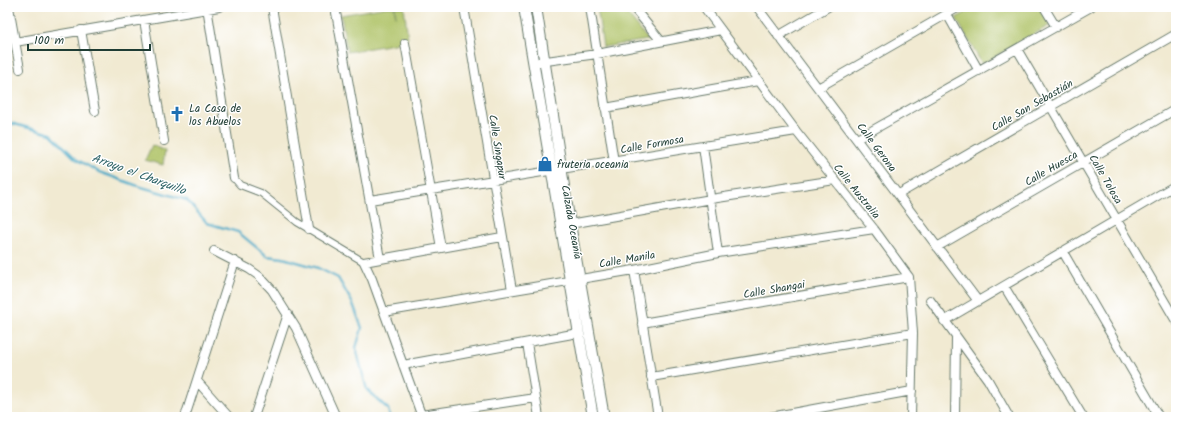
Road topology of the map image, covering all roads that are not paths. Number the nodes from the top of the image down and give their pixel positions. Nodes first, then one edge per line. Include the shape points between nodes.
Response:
1 (9, 7) edge
2 (220, 7) edge
3 (272, 7) edge
4 (335, 7) edge
5 (464, 7) edge
6 (524, 7) edge
7 (536, 7) edge
8 (590, 7) edge
9 (633, 7) edge
10 (704, 7) edge
11 (757, 7) edge
12 (828, 7) edge
13 (959, 7) edge
14 (1044, 7) edge
15 (1091, 7) edge
16 (207, 8) edge
17 (947, 14) junction
18 (144, 20) junction
19 (1056, 27) junction
20 (81, 30) junction
21 (721, 30) junction
22 (1176, 34) edge
23 (778, 36) junction
24 (660, 41) junction
25 (15, 42) junction
26 (404, 43) dead end
27 (1017, 49) junction
28 (597, 54) junction
29 (545, 61) junction
30 (533, 63) junction
31 (20, 69) dead end
32 (979, 71) junction
33 (758, 81) junction
34 (818, 88) junction
35 (1050, 107) junction
36 (605, 108) junction
37 (1176, 109) edge
38 (95, 111) dead end
39 (796, 131) junction
40 (857, 139) junction
41 (164, 141) dead end
42 (703, 146) junction
43 (614, 162) junction
44 (1083, 162) junction
45 (556, 170) junction
46 (234, 178) joint
47 (493, 180) junction
48 (835, 180) junction
49 (1175, 188) edge
50 (431, 191) junction
51 (899, 194) junction
52 (370, 200) junction
53 (711, 200) junction
54 (1117, 220) junction
55 (570, 224) junction
56 (310, 229) junction
57 (874, 229) junction
58 (502, 237) junction
59 (937, 246) junction
60 (441, 248) junction
61 (214, 251) dead end
62 (1062, 252) junction
63 (718, 253) junction
64 (380, 259) junction
65 (235, 261) junction
66 (364, 262) junction
67 (634, 270) junction
68 (909, 277) junction
69 (580, 279) junction
70 (570, 280) junction
71 (1004, 286) junction
72 (512, 290) junction
73 (930, 300) dead end
74 (978, 301) junction
75 (384, 312) junction
76 (288, 314) junction
77 (1176, 320) edge
78 (944, 321) junction
79 (642, 323) junction
80 (578, 333) junction
81 (912, 333) junction
82 (956, 338) junction
83 (527, 342) junction
84 (403, 365) junction
85 (651, 377) junction
86 (197, 381) junction
87 (912, 391) junction
88 (536, 398) junction
89 (421, 416) edge
90 (185, 417) edge
91 (229, 417) edge
92 (254, 417) edge
93 (336, 417) edge
94 (539, 417) edge
95 (593, 417) edge
96 (604, 417) edge
97 (658, 417) edge
98 (770, 417) edge
99 (911, 417) edge
100 (955, 417) edge
101 (1009, 417) edge
102 (1083, 417) edge
103 (1159, 417) edge

1 - 25 street
2 - 16 street
3 - 56 street
4 - 52 street
5 - 47 street, Calle Singapur
6 - 30 street, Calzada Oceanía
7 - 29 street, Calzada Oceanía
8 - 28 street
9 - 24 street
10 - 21 street, Calle Australia
11 - 23 street, Calle Gerona
12 - 23 street
13 - 17 street
14 - 19 street
15 - 19 street
16 - 18 street
16 - 46 street
17 - 32 street
17 - 34 street
18 - 20 street
18 - 41 street
19 - 27 street
20 - 25 street
20 - 38 street
21 - 24 street
21 - 33 street, Calle Australia
22 - 35 street, Calle San Sebastián
23 - 34 street, Calle Gerona
24 - 28 street
25 - 31 street
26 - 50 street
27 - 32 street
27 - 35 street, Calle Tolosa
28 - 29 street
28 - 36 street
29 - 30 street
29 - 45 street, Calzada Oceanía
30 - 45 street, Calzada Oceanía
32 - 40 street
33 - 36 street
33 - 39 street, Calle Australia
34 - 40 street, Calle Gerona
35 - 44 street, Calle Tolosa
35 - 51 street, Calle San Sebastián
36 - 43 street
37 - 44 street, Calle Huesca
39 - 42 street, Calle Formosa
39 - 48 street, Calle Australia
40 - 51 street, Calle Gerona
42 - 43 street, Calle Formosa
42 - 53 street
43 - 45 street, Calle Formosa
44 - 54 street, Calle Tolosa
44 - 59 street, Calle Huesca
45 - 47 street, Calle Formosa
45 - 55 street, Calzada Oceanía
45 - 70 street, Calzada Oceanía
46 - 56 street via 240,185 261,193 297,222
47 - 50 street, Calle Formosa
47 - 58 street, Calle Singapur
48 - 53 street
48 - 57 street, Calle Australia
49 - 54 street
50 - 52 street, Calle Formosa
50 - 60 street
51 - 59 street, Calle Gerona
52 - 64 street
53 - 55 street
53 - 63 street
54 - 62 street
54 - 77 street, Calle Tolosa
55 - 69 street, Calzada Oceanía
56 - 66 street
57 - 63 street, Calle Manila
57 - 68 street, Calle Australia
58 - 60 street
58 - 72 street, Calle Singapur
59 - 74 street, Calle Gerona
60 - 64 street
61 - 65 street
62 - 71 street
62 - 103 street
63 - 67 street, Calle Manila
64 - 66 street
65 - 76 street via 266,282
65 - 86 street
66 - 75 street
67 - 69 street, Calle Manila
67 - 79 street
68 - 79 street, Calle Shangai
68 - 81 street
69 - 70 street, Calle Manila
69 - 96 street, Calzada Oceanía
70 - 72 street, Calle Manila
70 - 80 street, Calzada Oceanía
71 - 74 street
71 - 102 street
72 - 75 street, Calle Manila
73 - 78 street
74 - 78 street
75 - 84 street
76 - 92 street
76 - 93 street
78 - 82 street
79 - 85 street
80 - 83 street
80 - 95 street, Calzada Oceanía
81 - 85 street
81 - 87 street
82 - 100 street
82 - 101 street via 988,380
83 - 84 street
83 - 88 street
84 - 89 street
85 - 97 street
86 - 90 street
86 - 91 street
87 - 98 street
87 - 99 street
88 - 89 street
88 - 94 street

